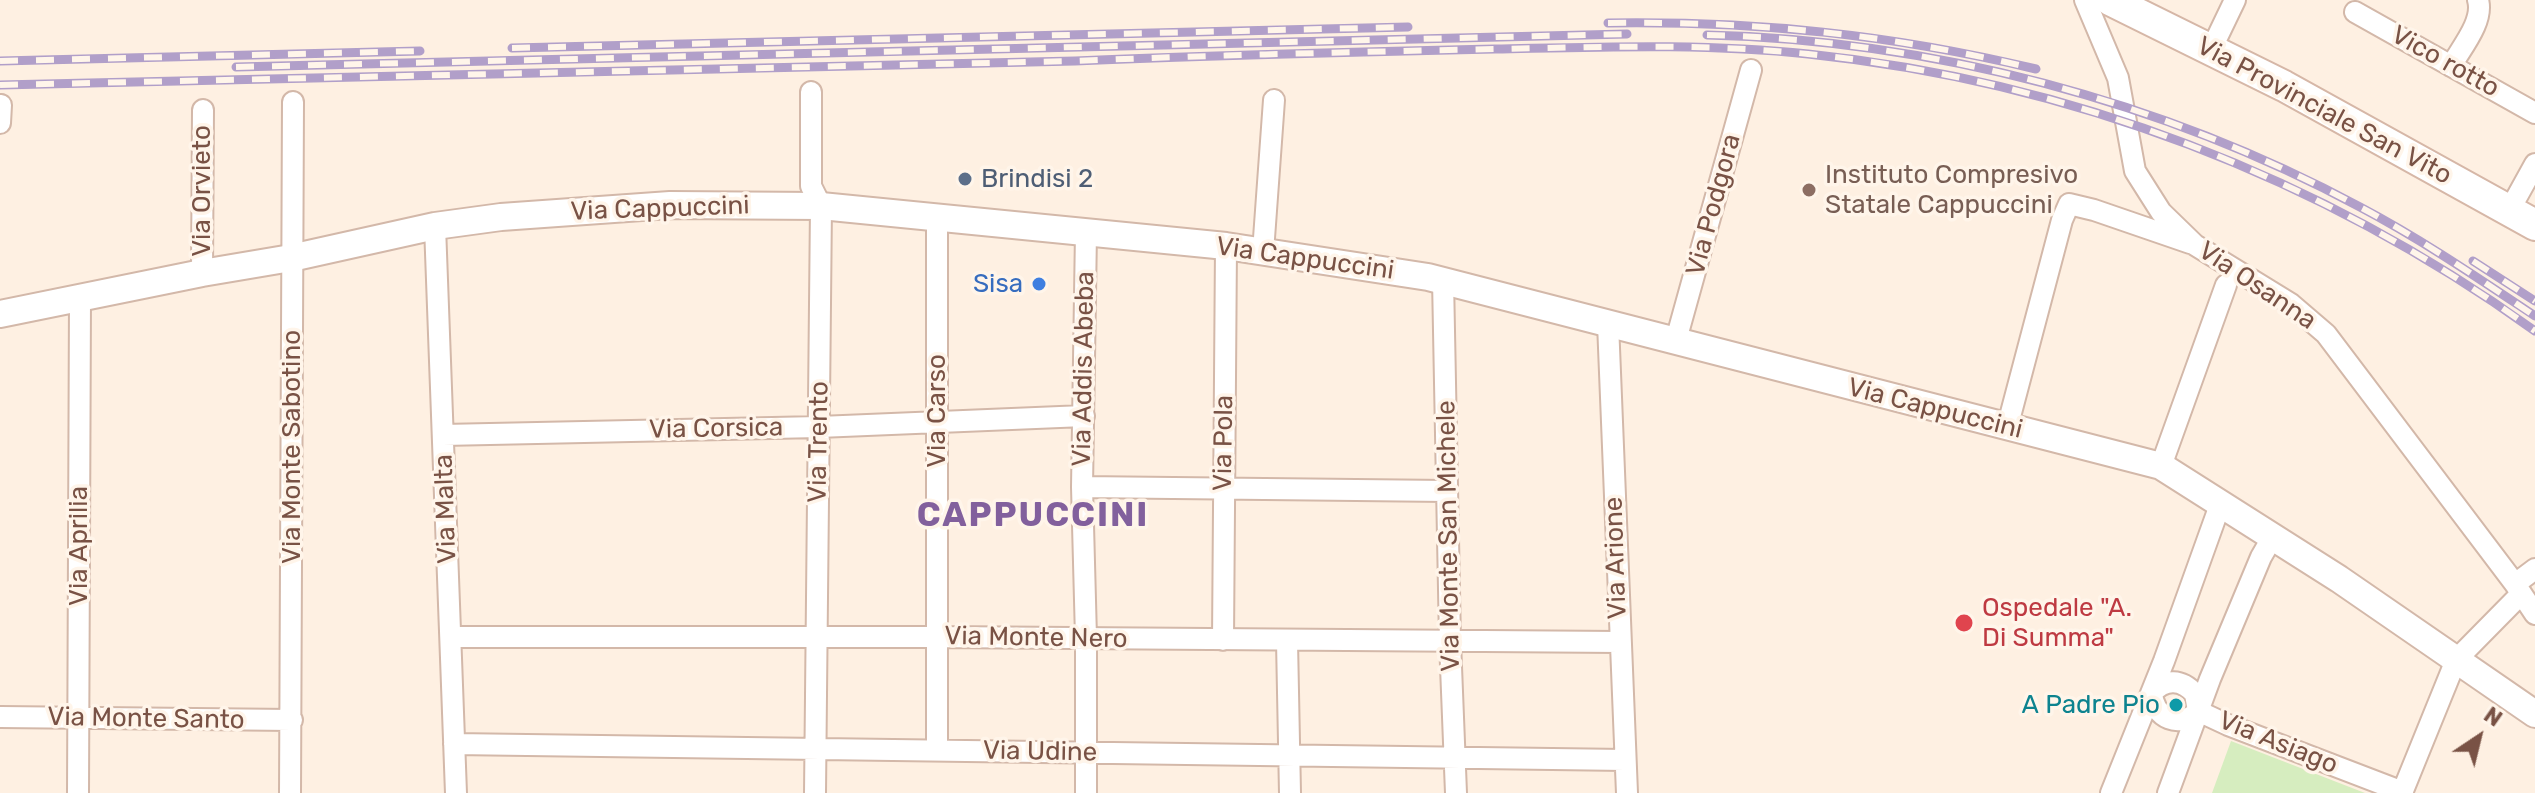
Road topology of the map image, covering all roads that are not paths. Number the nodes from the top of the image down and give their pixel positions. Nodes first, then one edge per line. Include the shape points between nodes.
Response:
1 (2085, 0) edge
2 (2110, 0) edge
3 (2235, 0) edge
4 (2478, 0) edge
5 (2355, 12) dead end
6 (2211, 50) junction
7 (2451, 66) junction
8 (1751, 70) dead end
9 (811, 92) dead end
10 (1274, 100) dead end
11 (293, 102) dead end
12 (1, 105) edge
13 (203, 110) dead end
14 (2535, 113) edge
15 (0, 123) edge
16 (2535, 164) edge
17 (821, 206) junction
18 (937, 217) junction
19 (2522, 218) edge
20 (2158, 222) junction
21 (435, 226) junction
22 (1086, 232) junction
23 (1226, 246) junction
24 (1263, 252) junction
25 (291, 258) junction
26 (202, 273) junction
27 (1443, 279) junction
28 (2226, 285) dead end
29 (80, 298) junction
30 (0, 314) edge
31 (1608, 323) junction
32 (1676, 340) junction
33 (1084, 416) junction
34 (937, 422) junction
35 (819, 427) junction
36 (2007, 428) junction
37 (443, 435) junction
38 (2161, 466) junction
39 (1082, 487) junction
40 (1223, 489) junction
41 (1447, 491) junction
42 (2220, 505) junction
43 (2272, 538) junction
44 (2535, 569) edge
45 (2518, 589) junction
46 (2535, 614) edge
47 (452, 637) junction
48 (937, 637) junction
49 (816, 638) junction
50 (1086, 638) junction
51 (1223, 640) junction
52 (1287, 641) junction
53 (1450, 641) junction
54 (1620, 642) junction
55 (2456, 660) junction
56 (2152, 693) junction
57 (2531, 710) edge
58 (2198, 711) junction
59 (0, 717) edge
60 (78, 718) junction
61 (292, 720) junction
62 (454, 744) junction
63 (815, 750) junction
64 (937, 750) junction
65 (1087, 753) junction
66 (1289, 755) junction
67 (1455, 757) junction
68 (1625, 760) junction
69 (2402, 792) edge
70 (78, 793) edge
71 (290, 793) edge
72 (456, 793) edge
73 (815, 793) edge
74 (1086, 793) edge
75 (1290, 793) edge
76 (1456, 793) edge
77 (1627, 793) edge
78 (2111, 793) edge
79 (2168, 793) edge

1 - 20 street, Via Osanna via 2118,78 2135,171
2 - 6 main road, Via Provinciale San Vito
3 - 6 street
4 - 7 street via 2477,20
5 - 7 street, Vico rotto
6 - 19 main road, Via Provinciale San Vito
7 - 14 street, Vico rotto
8 - 32 street, Via Podgora
9 - 17 street, Via Trento via 811,186
10 - 24 street
11 - 25 street, Via Monte Sabotino
12 - 15 street
13 - 26 street, Via Orvieto
16 - 19 street
17 - 18 street, Via Cappuccini
17 - 21 street, Via Cappuccini via 670,205
17 - 35 street, Via Trento
18 - 22 street, Via Cappuccini
18 - 34 street, Via Carso
20 - 36 street via 2069,204
20 - 45 street, Via Osanna via 2291,304 2326,334
21 - 25 street, Via Cappuccini
21 - 37 street, Via Malta
22 - 23 street, Via Cappuccini
22 - 33 street, Via Addis Abeba
23 - 24 street, Via Cappuccini
23 - 40 street, Via Pola
24 - 27 street, Via Cappuccini
25 - 26 street, Via Cappuccini
25 - 61 street, Via Monte Sabotino
26 - 29 street, Via Cappuccini
27 - 31 street, Via Cappuccini
27 - 41 street, Via Monte San Michele
28 - 38 street
29 - 30 street, Via Cappuccini
29 - 60 street, Via Aprilia
31 - 32 street, Via Cappuccini
31 - 54 street, Via Arione
32 - 36 street, Via Cappuccini
33 - 34 street, Via Corsica
33 - 39 street, Via Addis Abeba
34 - 35 street, Via Corsica
34 - 48 street, Via Carso
35 - 37 street, Via Corsica
35 - 49 street, Via Trento
36 - 38 street, Via Cappuccini
37 - 47 street, Via Malta
38 - 42 street, Via Cappuccini
39 - 40 street
39 - 50 street, Via Addis Abeba
40 - 41 street
40 - 51 street, Via Pola
41 - 53 street, Via Monte San Michele
42 - 43 street, Via Cappuccini
42 - 56 street
43 - 55 street, Via Cappuccini
43 - 58 street
44 - 45 street
45 - 46 street, Via Osanna
45 - 55 street
47 - 49 street, Via Monte Nero
47 - 62 street, Via Malta
48 - 49 street, Via Monte Nero
48 - 50 street, Via Monte Nero
48 - 64 street, Via Carso
49 - 63 street, Via Trento
50 - 51 street, Via Monte Nero
50 - 65 street, Via Addis Abeba
51 - 52 street, Via Monte Nero
52 - 53 street, Via Monte Nero
52 - 66 street
53 - 54 street, Via Monte Nero
53 - 67 street, Via Monte San Michele
54 - 68 street, Via Arione
55 - 57 street, Via Cappuccini
55 - 69 street
56 - 58 street via 2156,709 2168,719 2185,720
56 - 58 street via 2165,683 2182,683 2195,694
56 - 78 street
58 - 69 street, Via Asiago
58 - 79 street
59 - 60 street, Via Monte Santo
60 - 61 street, Via Monte Santo
60 - 70 street, Via Aprilia
61 - 71 street, Via Monte Sabotino
62 - 63 street, Via Udine
62 - 72 street, Via Malta
63 - 64 street, Via Udine
63 - 73 street, Via Trento
64 - 65 street, Via Udine
65 - 66 street, Via Udine
65 - 74 street, Via Addis Abeba
66 - 67 street, Via Udine
66 - 75 street
67 - 68 street, Via Udine
67 - 76 street, Via Monte San Michele
68 - 77 street, Via Arione

